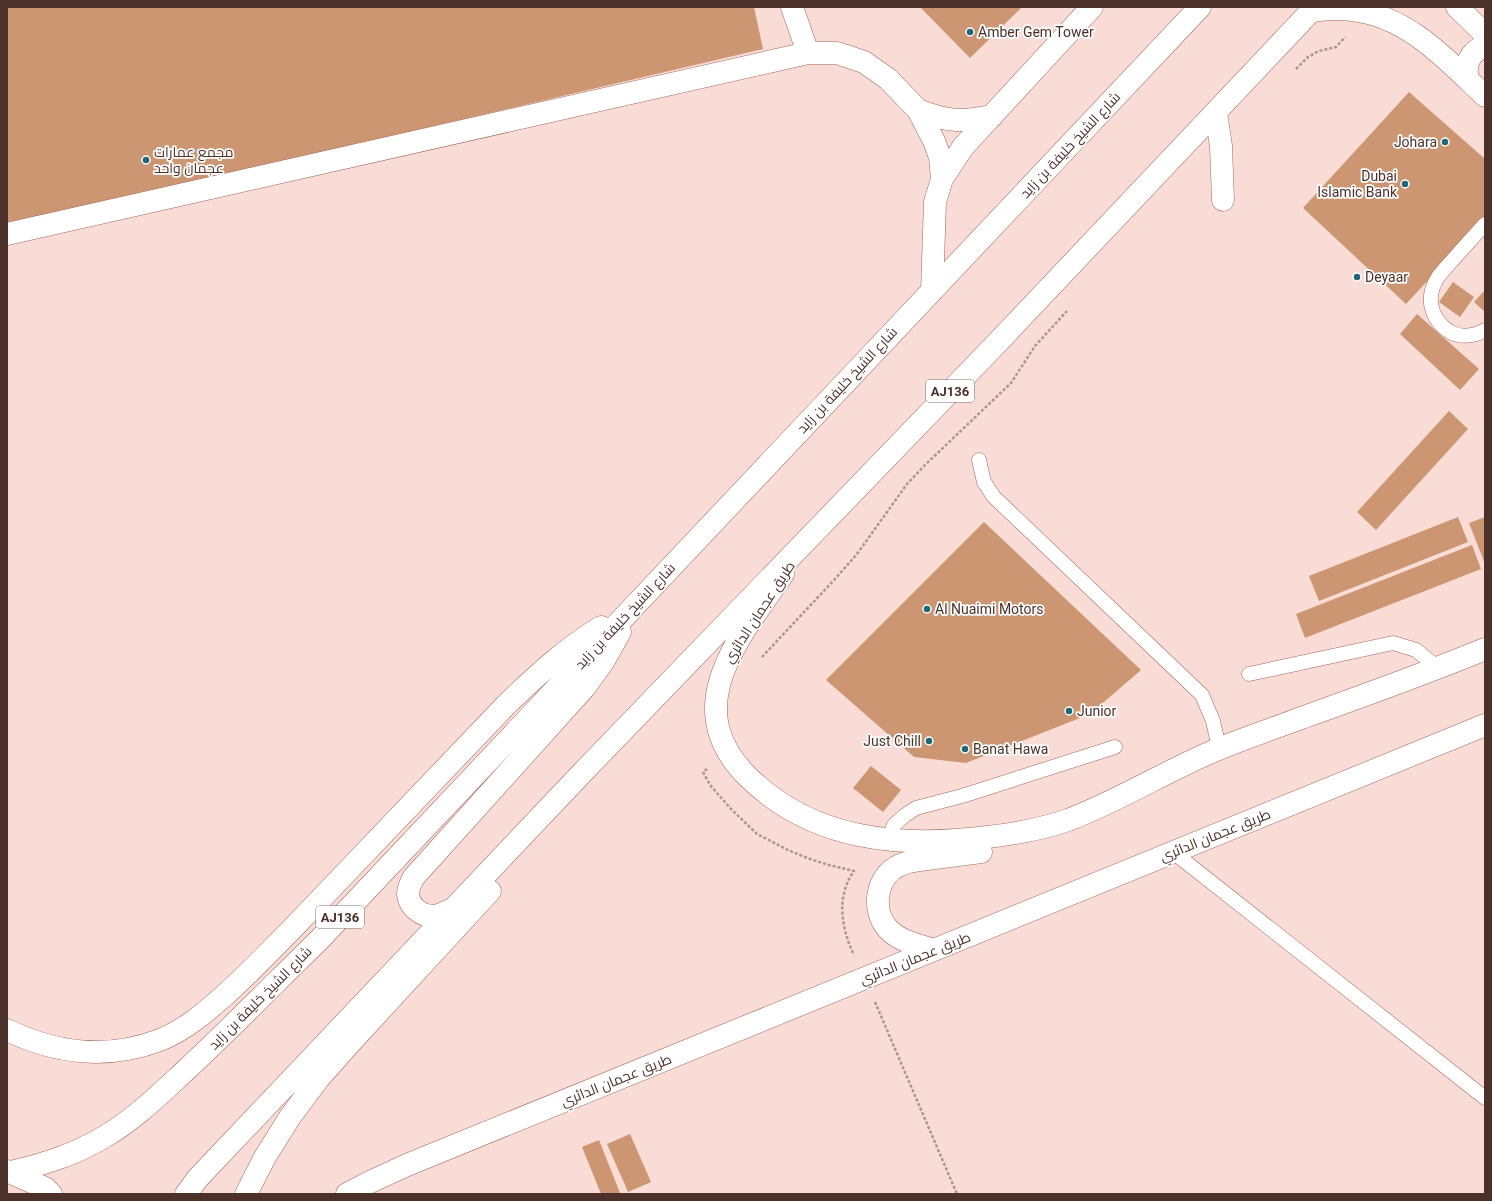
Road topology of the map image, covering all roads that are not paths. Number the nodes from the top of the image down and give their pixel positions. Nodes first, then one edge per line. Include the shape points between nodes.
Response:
1 (792, 7) edge
2 (1092, 7) edge
3 (1200, 7) edge
4 (1314, 9) edge
5 (1485, 46) edge
6 (808, 53) junction
7 (1468, 79) junction
8 (1485, 96) edge
9 (918, 110) junction
10 (1216, 113) junction
11 (992, 116) junction
12 (942, 179) junction
13 (1223, 200) dead end
14 (1485, 224) edge
15 (7, 234) edge
16 (932, 291) junction
17 (1485, 330) edge
18 (979, 460) dead end
19 (808, 538) junction
20 (631, 609) junction
21 (1485, 649) edge
22 (1438, 668) junction
23 (1249, 674) dead end
24 (1485, 725) edge
25 (1115, 747) dead end
26 (1219, 748) junction
27 (582, 773) junction
28 (1094, 809) junction
29 (887, 841) junction
30 (1173, 852) junction
31 (453, 909) junction
32 (934, 950) junction
33 (7, 1030) edge
34 (1485, 1098) edge
35 (9, 1171) edge
36 (51, 1194) edge
37 (186, 1194) edge
38 (246, 1194) edge
39 (347, 1194) edge

1 - 6 main road
2 - 11 main road
3 - 16 main road, شارع الشيخ خليفة بن زايد / AJ136
4 - 7 main road via 1352,10 1392,21 1410,30
4 - 10 main road, AJ136
5 - 7 main road via 1470,56 1466,72
6 - 9 main road via 837,53 864,62 888,79
6 - 15 main road
7 - 8 main road
9 - 11 main road via 953,121
9 - 12 main road via 940,157
10 - 13 main road via 1221,146
10 - 19 main road, AJ136
11 - 12 main road via 963,147
12 - 16 main road via 935,208
14 - 17 lane via 1438,277 1432,289 1430,302 1434,316 1442,327 1454,334 1467,336
16 - 20 main road, شارع الشيخ خليفة بن زايد / AJ136
18 - 26 lane via 984,482 994,497 1202,695 1213,721
19 - 27 main road, AJ136
19 - 29 main road, طريق عجمان الدائري via 746,628 723,667 716,700 720,734 728,751 746,775 784,806 810,821 863,837
20 - 31 main road via 611,649 586,687 414,876 408,894 410,904 417,911 435,916
20 - 33 main road via 565,652 506,705 251,971 198,1018 161,1039 134,1047 98,1052 64,1050 29,1041
20 - 35 main road, شارع الشيخ خليفة بن زايد / AJ136 via 320,939 157,1097 121,1126 75,1152 44,1164
21 - 22 main road, طريق عجمان الدائري
22 - 23 lane via 1416,650 1393,643
22 - 26 main road, طريق عجمان الدائري
24 - 30 main road, طريق عجمان الدائري
25 - 29 lane via 962,796 916,808 894,825
26 - 28 main road, طريق عجمان الدائري
27 - 31 main road, AJ136
27 - 38 main road via 513,865 319,1078 290,1117
28 - 29 main road, طريق عجمان الدائري via 1034,830 964,841
28 - 32 main road via 1076,823 1033,843 909,861 888,874 881,884 878,896 882,920 899,938
30 - 32 main road, طريق عجمان الدائري
30 - 34 lane
31 - 37 main road, AJ136 via 198,1178
32 - 39 main road, طريق عجمان الدائري via 407,1166
35 - 36 main road via 45,1188

